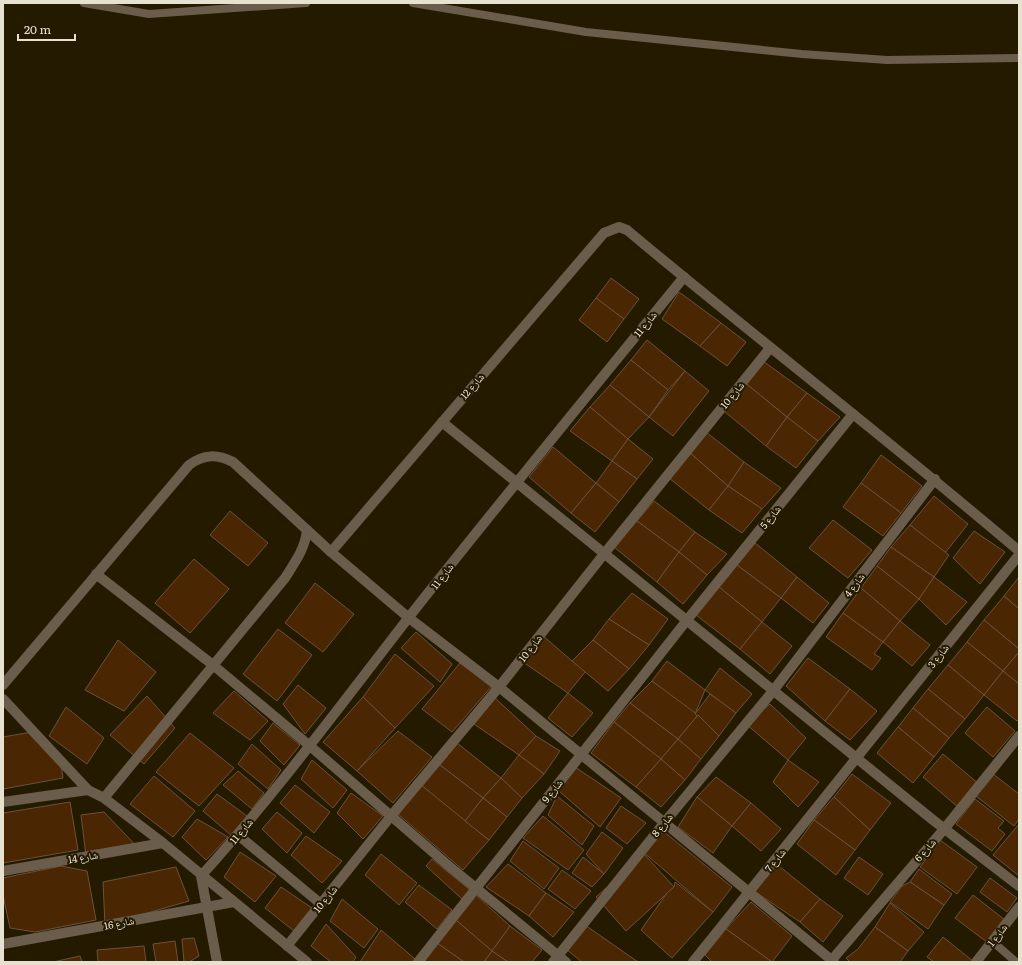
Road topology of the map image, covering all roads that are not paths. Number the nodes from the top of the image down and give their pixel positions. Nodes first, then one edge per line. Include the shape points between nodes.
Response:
1 (84, 3) edge
2 (306, 3) edge
3 (413, 3) edge
4 (1019, 58) edge
5 (684, 278) junction
6 (770, 348) junction
7 (853, 414) junction
8 (442, 422) junction
9 (935, 479) junction
10 (516, 482) junction
11 (306, 530) junction
12 (1019, 551) edge
13 (331, 552) junction
14 (604, 554) junction
15 (1019, 555) edge
16 (96, 574) junction
17 (409, 618) junction
18 (687, 620) junction
19 (213, 665) junction
20 (3, 685) edge
21 (499, 687) junction
22 (774, 691) junction
23 (3, 700) edge
24 (1019, 736) edge
25 (310, 746) junction
26 (580, 754) junction
27 (857, 758) junction
28 (88, 790) junction
29 (104, 798) junction
30 (3, 802) edge
31 (391, 816) junction
32 (664, 823) junction
33 (945, 828) junction
34 (238, 835) junction
35 (163, 843) junction
36 (3, 871) edge
37 (201, 876) junction
38 (1019, 886) edge
39 (476, 888) junction
40 (748, 893) junction
41 (234, 902) junction
42 (321, 904) junction
43 (207, 906) junction
44 (1019, 907) edge
45 (992, 941) junction
46 (3, 944) edge
47 (287, 946) junction
48 (559, 960) edge
49 (832, 961) edge
50 (217, 962) edge
51 (307, 962) edge
52 (418, 962) edge
53 (693, 962) edge
54 (976, 962) edge
55 (1016, 962) edge

1 - 2 lane via 149,14
3 - 4 lane via 586,32 802,54 887,60
5 - 6 street
5 - 8 street, شارع 12 via 627,230 619,227 604,233
5 - 10 street, شارع 11
6 - 7 street
6 - 14 street, شارع 10
7 - 9 street
7 - 18 street, شارع 5
8 - 10 street
8 - 13 street, شارع 12
9 - 12 street
9 - 22 street, شارع 4
10 - 14 street
10 - 17 street, شارع 11
11 - 13 street
11 - 16 street via 234,462 211,455 199,458 189,465
11 - 19 street via 300,556 285,578
13 - 17 street
14 - 18 street
14 - 21 street, شارع 10
15 - 27 street, شارع 3
16 - 19 street
16 - 20 street
17 - 21 street
17 - 25 street, شارع 11
18 - 22 street
18 - 26 street, شارع 9
19 - 25 street
19 - 29 street
21 - 26 street
21 - 31 street, شارع 10
22 - 27 street
22 - 32 street, شارع 8
23 - 28 street
24 - 33 street, شارع 6
25 - 31 street
25 - 34 street, شارع 11
26 - 32 street
26 - 39 street, شارع 9
27 - 33 street
27 - 40 street, شارع 7
28 - 29 street
28 - 30 street
29 - 35 street
31 - 39 street
31 - 42 street, شارع 10
32 - 40 street
32 - 48 street, شارع 8
33 - 38 street
33 - 49 street, شارع 6
34 - 37 street, شارع 11
34 - 42 street
35 - 36 street, شارع 14
35 - 37 street
37 - 41 street
37 - 43 street
39 - 48 street
39 - 52 street, شارع 9
40 - 49 street
40 - 53 street, شارع 7
41 - 43 street, شارع 16
41 - 47 street
42 - 47 street, شارع 10
43 - 46 street, شارع 16
43 - 50 street
44 - 45 street, شارع 1
45 - 54 street, شارع 1
45 - 55 lane
47 - 51 street

